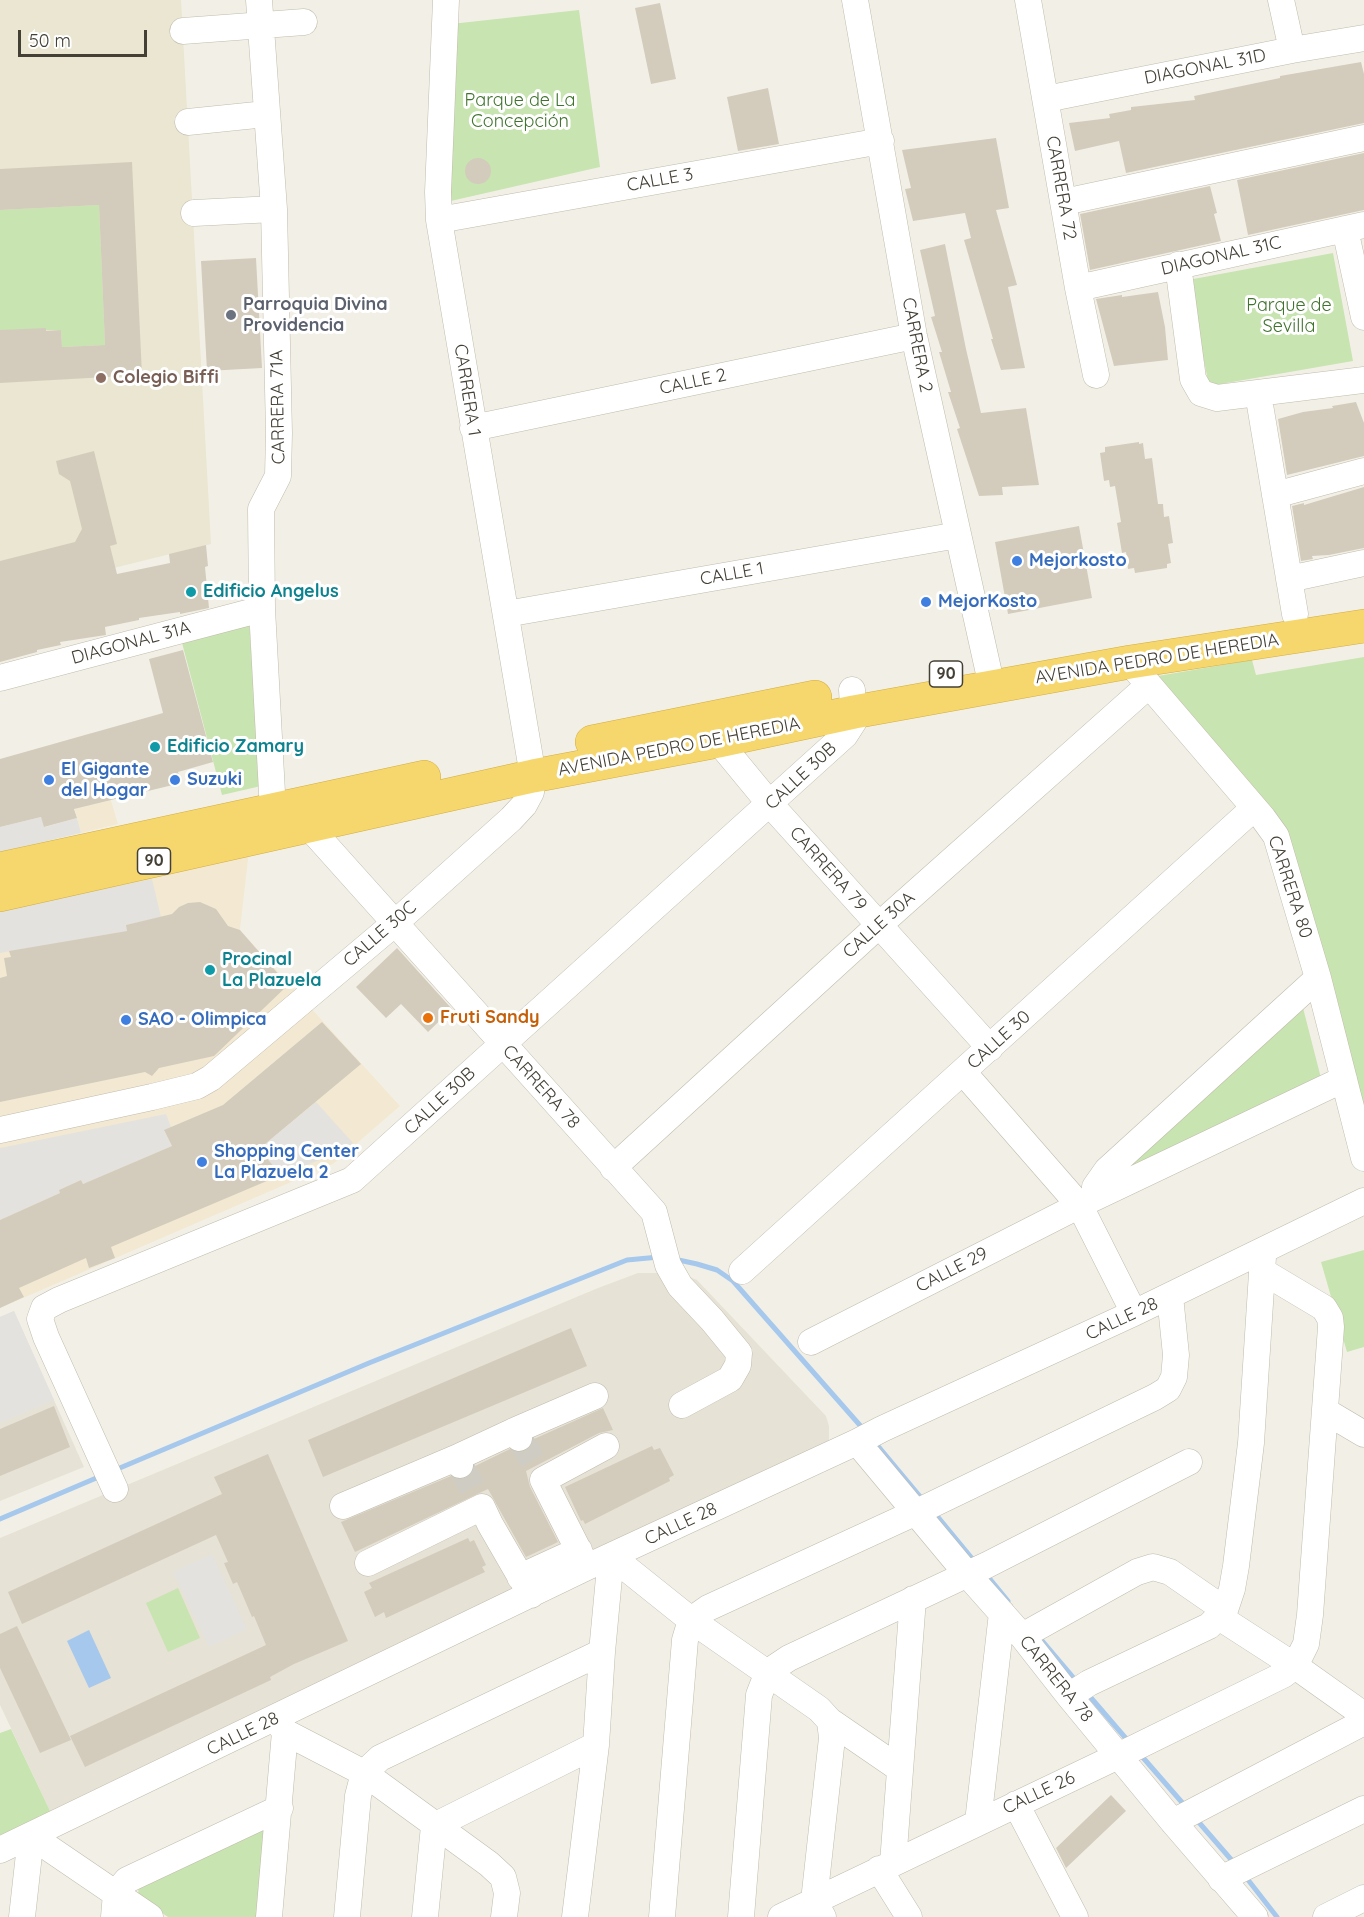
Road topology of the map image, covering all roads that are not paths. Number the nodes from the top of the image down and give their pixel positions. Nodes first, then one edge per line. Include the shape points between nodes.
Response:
1 (448, 0) edge
2 (855, 0) edge
3 (1028, 0) edge
4 (1281, 0) edge
5 (260, 13) edge
6 (304, 22) dead end
7 (183, 31) dead end
8 (1364, 38) edge
9 (1292, 50) junction
10 (1046, 99) junction
11 (267, 114) junction
12 (188, 122) dead end
13 (1364, 138) edge
14 (881, 141) junction
15 (1064, 202) junction
16 (274, 209) junction
17 (194, 213) dead end
18 (440, 220) junction
19 (1354, 227) edge
20 (1178, 266) junction
21 (1078, 288) junction
22 (1364, 317) edge
23 (914, 336) junction
24 (1096, 375) dead end
25 (1364, 380) edge
26 (1258, 393) junction
27 (473, 428) junction
28 (1364, 471) edge
29 (1275, 495) junction
30 (958, 535) junction
31 (1364, 563) edge
32 (1289, 579) junction
33 (1364, 603) edge
34 (262, 609) junction
35 (506, 614) junction
36 (1295, 614) junction
37 (1364, 626) edge
38 (1139, 674) junction
39 (989, 677) junction
40 (0, 678) edge
41 (853, 701) junction
42 (718, 741) junction
43 (531, 765) junction
44 (770, 804) junction
45 (1254, 808) junction
46 (273, 811) junction
47 (309, 827) junction
48 (0, 869) edge
49 (0, 895) edge
50 (395, 922) junction
51 (878, 926) junction
52 (1318, 978) junction
53 (502, 1044) junction
54 (990, 1048) junction
55 (963, 1072) junction
56 (1344, 1079) junction
57 (0, 1130) edge
58 (1364, 1158) edge
59 (613, 1168) junction
60 (1364, 1201) edge
61 (1087, 1202) junction
62 (1263, 1261) junction
63 (742, 1271) dead end
64 (1170, 1296) junction
65 (1134, 1313) junction
66 (811, 1342) dead end
67 (595, 1396) dead end
68 (682, 1405) dead end
69 (1325, 1411) junction
70 (1364, 1434) edge
71 (867, 1437) junction
72 (606, 1446) dead end
73 (1190, 1462) dead end
74 (115, 1489) dead end
75 (343, 1506) dead end
76 (926, 1507) junction
77 (611, 1556) junction
78 (583, 1559) junction
79 (368, 1563) dead end
80 (976, 1570) junction
81 (525, 1586) junction
82 (913, 1599) junction
83 (1002, 1613) junction
84 (1222, 1613) junction
85 (692, 1620) junction
86 (1030, 1631) junction
87 (602, 1652) junction
88 (1295, 1666) junction
89 (768, 1672) junction
90 (1078, 1690) junction
91 (1364, 1715) edge
92 (830, 1721) junction
93 (1364, 1722) edge
94 (280, 1725) junction
95 (596, 1745) junction
96 (1130, 1750) junction
97 (900, 1769) junction
98 (364, 1773) junction
99 (1016, 1804) junction
100 (280, 1808) junction
101 (1364, 1809) edge
102 (1186, 1816) junction
103 (978, 1822) junction
104 (434, 1826) junction
105 (31, 1836) junction
106 (0, 1850) edge
107 (886, 1866) junction
108 (1233, 1872) junction
109 (1364, 1898) edge
110 (115, 1905) edge
111 (819, 1909) edge
112 (22, 1917) edge
113 (150, 1917) edge
114 (269, 1917) edge
115 (347, 1917) edge
116 (425, 1917) edge
117 (504, 1917) edge
118 (574, 1917) edge
119 (662, 1917) edge
120 (741, 1917) edge
121 (781, 1917) edge
122 (909, 1917) edge
123 (1075, 1917) edge
124 (1255, 1917) edge
125 (1326, 1917) edge

1 - 18 street, CARRERA 1 via 438,192
2 - 14 street, CARRERA 2
3 - 10 street, CARRERA 72
4 - 9 street
5 - 6 street
5 - 7 street
5 - 11 street, CARRERA 71A
8 - 9 street, DIAGONAL 31D
9 - 10 street, DIAGONAL 31D
10 - 15 street, CARRERA 72
11 - 12 street
11 - 16 street, CARRERA 71A
13 - 15 street
14 - 18 street, CALLE 3
14 - 23 street, CARRERA 2
15 - 21 street, CARRERA 72
16 - 17 street
16 - 34 street, CARRERA 71A via 278,476 261,509
18 - 27 street, CARRERA 1
19 - 20 street, DIAGONAL 31C
19 - 22 street
20 - 21 street, DIAGONAL 31C
20 - 26 street via 1193,379 1201,393 1217,398
21 - 24 street, CARRERA 72
23 - 27 street, CALLE 2
23 - 30 street, CARRERA 2
25 - 26 street
26 - 29 street
27 - 35 street, CARRERA 1
28 - 29 street
29 - 32 street
30 - 35 street, CALLE 1
30 - 39 street, CARRERA 2
31 - 32 street
32 - 36 street
33 - 36 highway, AVENIDA PEDRO DE HEREDIA / 90
34 - 40 street, DIAGONAL 31A
34 - 46 street, CARRERA 71A
35 - 43 street, CARRERA 1
36 - 39 highway, AVENIDA PEDRO DE HEREDIA / 90
37 - 38 highway, AVENIDA PEDRO DE HEREDIA / 90
38 - 39 highway, AVENIDA PEDRO DE HEREDIA / 90
38 - 45 street, CARRERA 80
38 - 51 street, CALLE 30A
39 - 41 highway, AVENIDA PEDRO DE HEREDIA / 90
41 - 42 highway, AVENIDA PEDRO DE HEREDIA / 90
41 - 43 highway, AVENIDA PEDRO DE HEREDIA / 90
41 - 44 street, CALLE 30B via 854,721 845,735
42 - 43 highway, AVENIDA PEDRO DE HEREDIA / 90
42 - 44 street, CARRERA 79
43 - 46 highway, AVENIDA PEDRO DE HEREDIA / 90
43 - 47 highway, AVENIDA PEDRO DE HEREDIA / 90
43 - 50 street, CALLE 30C via 531,792 524,805
44 - 51 street, CARRERA 79
44 - 53 street, CALLE 30B
45 - 52 street, CARRERA 80 via 1280,845
45 - 54 street, CALLE 30
46 - 48 highway, AVENIDA PEDRO DE HEREDIA / 90
47 - 49 highway, AVENIDA PEDRO DE HEREDIA / 90
47 - 50 street, CARRERA 78
50 - 53 street, CARRERA 78
50 - 57 street, CALLE 30C via 197,1086
51 - 54 street, CARRERA 79
51 - 59 street, CALLE 30A
52 - 56 street, CARRERA 80
52 - 61 street via 1107,1170
53 - 59 street, CARRERA 78
53 - 74 street, CALLE 30B via 352,1180 44,1308 41,1325
54 - 55 street, CALLE 30
55 - 61 street
55 - 63 street, CALLE 30
56 - 58 street, CARRERA 80
56 - 61 street, CALLE 29
59 - 68 street, CARRERA 78 via 656,1217 668,1261 680,1286 739,1353 730,1379
60 - 62 street, CALLE 28
61 - 65 street
61 - 66 street, CALLE 29
62 - 64 street, CALLE 28
62 - 69 street via 1324,1308 1330,1318
62 - 84 street via 1251,1443 1236,1566
64 - 65 street, CALLE 28
64 - 76 street via 1176,1355 1174,1377 1168,1389
65 - 71 street, CALLE 28
67 - 75 street via 458,1462
69 - 70 street
69 - 88 street via 1310,1615 1306,1644
71 - 76 street, CARRERA 78
71 - 77 street, CALLE 28
72 - 78 street via 539,1473
73 - 80 street
76 - 80 street, CARRERA 78
76 - 85 street via 708,1608
77 - 78 street, CALLE 28
77 - 85 street
77 - 87 street
78 - 81 street, CALLE 28
79 - 81 street via 479,1501
80 - 82 street
80 - 83 street, CARRERA 78
81 - 94 street, CALLE 28
82 - 89 street via 789,1658
82 - 97 street
83 - 86 street, CARRERA 78
83 - 103 street
84 - 86 street via 1170,1572 1153,1567
84 - 88 street
84 - 90 street via 1209,1626
85 - 89 street
85 - 119 street via 685,1640
86 - 90 street, CARRERA 78
87 - 95 street
87 - 98 street via 380,1758
88 - 91 street
88 - 96 street, CALLE 26
89 - 92 street
89 - 120 street via 759,1695
90 - 96 street, CARRERA 78
92 - 97 street
92 - 111 street
93 - 102 street
94 - 98 street
94 - 100 street
94 - 105 street, CALLE 28
95 - 104 street
95 - 118 street
96 - 99 street, CALLE 26
96 - 102 street, CARRERA 78
97 - 107 street
98 - 104 street
98 - 115 street via 358,1796
99 - 103 street, CALLE 26
99 - 123 street
100 - 110 street via 127,1880
100 - 114 street
101 - 108 street
102 - 108 street, CARRERA 78
103 - 107 street, CALLE 26
104 - 116 street
104 - 117 street via 503,1877 507,1893
105 - 106 street, CALLE 28
105 - 110 street
105 - 112 street
107 - 111 street, CALLE 26
107 - 122 street
108 - 124 street, CARRERA 78
109 - 125 street
110 - 113 street
111 - 121 street, CALLE 26

